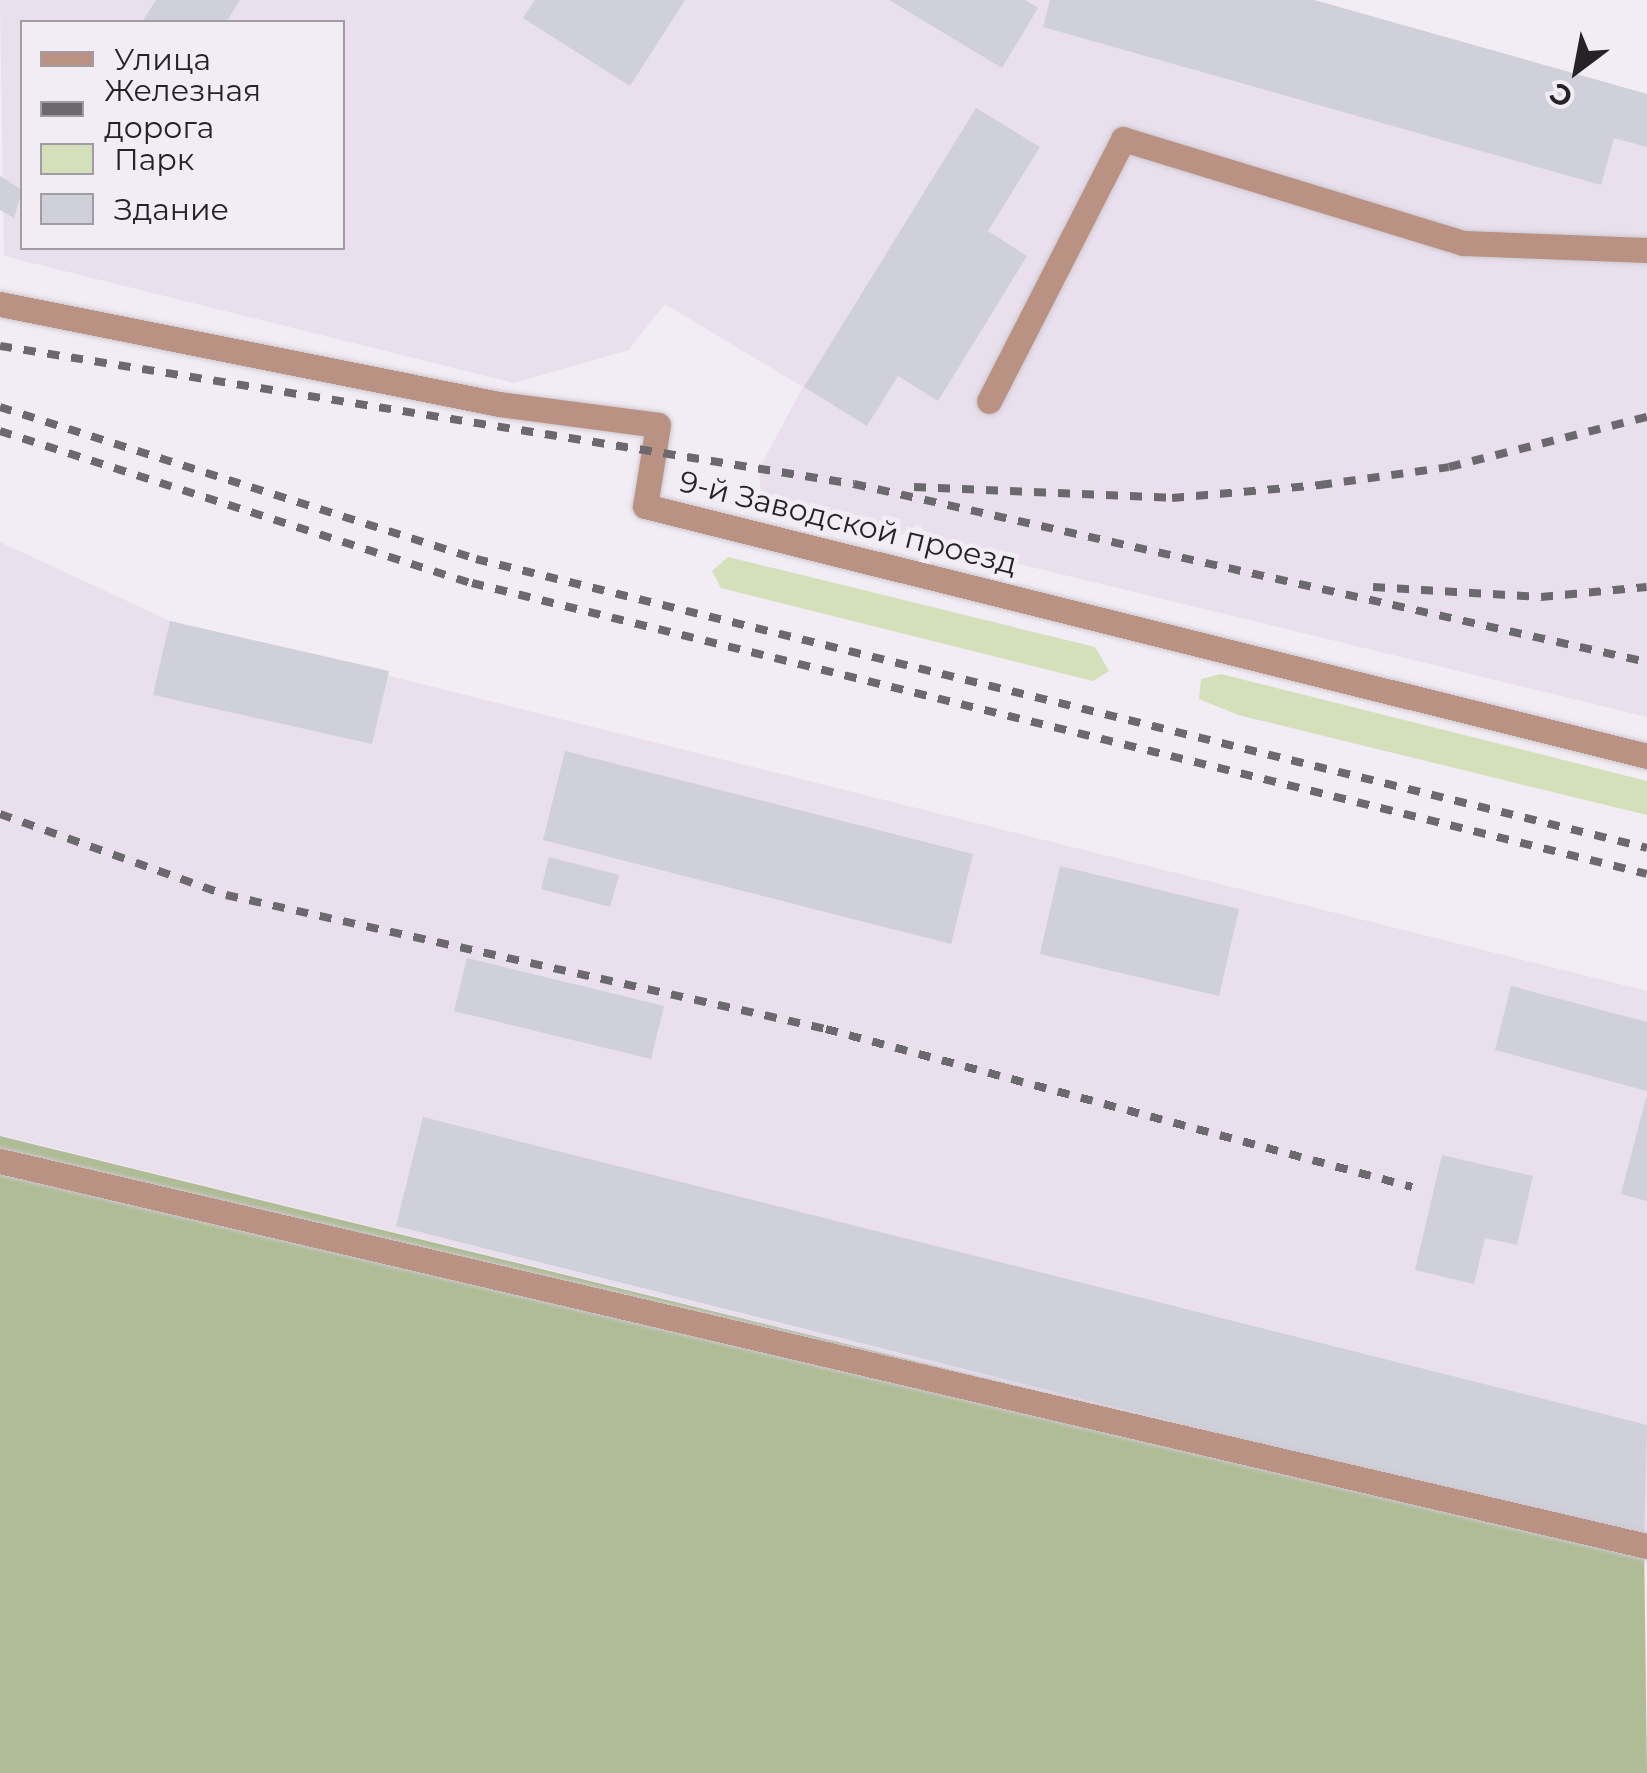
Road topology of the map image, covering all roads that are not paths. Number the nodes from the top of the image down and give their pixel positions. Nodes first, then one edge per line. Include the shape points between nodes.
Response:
1 (1647, 250) edge
2 (0, 304) edge
3 (989, 401) dead end
4 (1647, 756) edge
5 (0, 1160) edge
6 (1647, 1546) edge

1 - 3 lane via 1463,243 1123,139
2 - 4 lane, 9-й Заводской проезд via 500,404 658,425 646,506
5 - 6 lane

